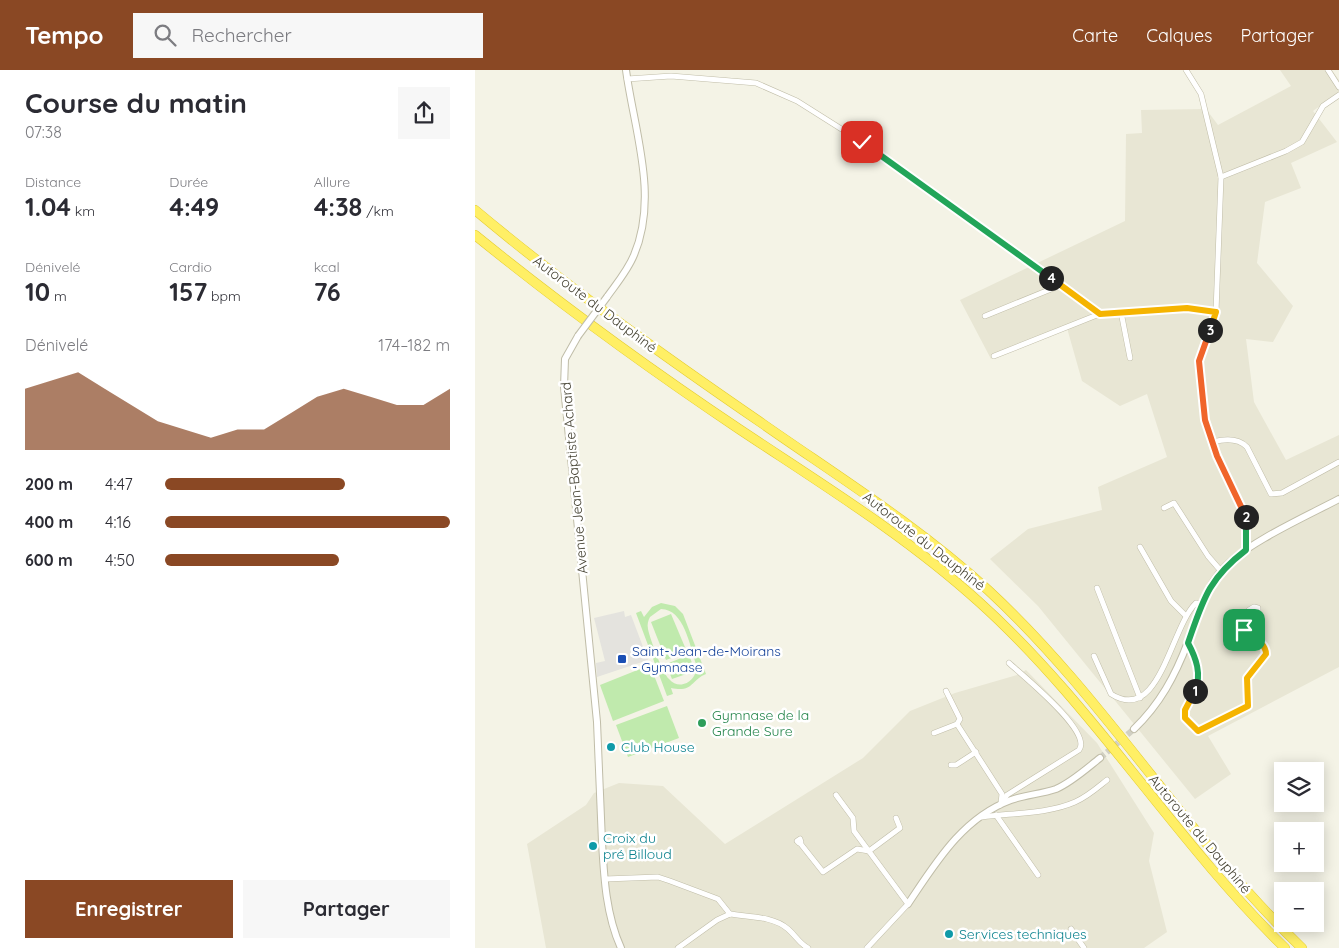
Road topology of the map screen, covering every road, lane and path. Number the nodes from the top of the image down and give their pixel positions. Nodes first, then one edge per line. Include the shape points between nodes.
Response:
1 (626, 70) edge
2 (1186, 70) edge
3 (1328, 70) edge
4 (627, 79) junction
5 (1339, 87) edge
6 (1339, 95) edge
7 (1221, 177) junction
8 (475, 210) edge
9 (475, 235) edge
10 (1061, 285) junction
11 (1121, 312) junction
12 (1216, 312) junction
13 (1100, 314) junction
14 (985, 316) dead end
15 (994, 356) dead end
16 (1130, 358) dead end
17 (1213, 442) junction
18 (1339, 462) edge
19 (1339, 499) edge
20 (1164, 508) dead end
21 (1140, 547) dead end
22 (1246, 550) junction
23 (1221, 571) junction
24 (1097, 588) dead end
25 (1202, 604) junction
26 (1186, 616) junction
27 (1246, 632) junction
28 (1188, 643) junction
29 (1094, 656) dead end
30 (1009, 663) dead end
31 (946, 691) dead end
32 (1140, 698) junction
33 (957, 724) junction
34 (1135, 729) tunnel mouth
35 (934, 733) dead end
36 (975, 752) junction
37 (1099, 758) tunnel mouth
38 (951, 765) dead end
39 (1107, 780) dead end
40 (836, 795) dead end
41 (1000, 806) junction
42 (996, 815) junction
43 (982, 817) junction
44 (896, 818) dead end
45 (800, 843) dead end
46 (869, 851) junction
47 (1037, 875) dead end
48 (605, 879) junction
49 (908, 904) junction
50 (730, 914) junction
51 (1071, 929) dead end
52 (621, 948) edge
53 (677, 948) edge
54 (808, 948) edge
55 (867, 948) edge
56 (1084, 948) edge
57 (1285, 948) edge
58 (1302, 948) edge

1 - 4 street, Avenue Jean-Baptiste Achard
2 - 7 street via 1201,94
3 - 5 street
4 - 10 street via 671,76 756,83 797,101 862,142
4 - 48 street, Avenue Jean-Baptiste Achard, bridge via 645,178 644,209 635,253 623,275 578,336 565,359 564,378 597,722
6 - 7 street via 1323,106 1302,142
7 - 12 street
8 - 58 highway, Autoroute du Dauphiné via 623,326 902,521 973,577 1067,672 1236,879
9 - 57 highway, Autoroute du Dauphiné via 666,379 887,529 978,601 1055,680 1194,850
10 - 13 street
10 - 14 street
11 - 12 street via 1187,308
11 - 13 street
11 - 16 street
12 - 17 street via 1199,361 1205,420
13 - 15 street
17 - 18 street via 1241,442 1247,447 1271,494 1282,493
17 - 22 street via 1244,509
19 - 22 street
20 - 23 street via 1174,503
21 - 26 street via 1171,601
22 - 23 street
23 - 25 street
24 - 32 street
25 - 26 street via 1196,603
25 - 28 street
26 - 32 street via 1152,688
27 - 27 street via 1241,628 1241,622 1249,610 1258,608 1258,616
27 - 28 street via 1266,650 1247,678 1249,704 1200,731 1185,718 1199,674
28 - 34 street via 1167,690
29 - 32 street via 1111,694 1127,701
30 - 41 street via 1067,718 1082,744 1079,750 1007,795
31 - 33 street via 960,719
33 - 35 street
33 - 36 street
36 - 38 street
36 - 41 street via 1002,794
37 - 41 street via 1078,776 1056,788
39 - 42 street via 1075,802 1048,810
40 - 46 street via 853,818 854,831
41 - 43 street
42 - 43 street
42 - 47 street
43 - 49 street via 951,842
44 - 46 street via 900,828
45 - 46 street via 823,872 857,849
46 - 49 street
48 - 50 street via 658,878 671,881 718,899
48 - 52 street, Avenue Jean-Baptiste Achard via 613,925
49 - 55 street
50 - 53 street
50 - 54 street via 774,921
51 - 56 street

